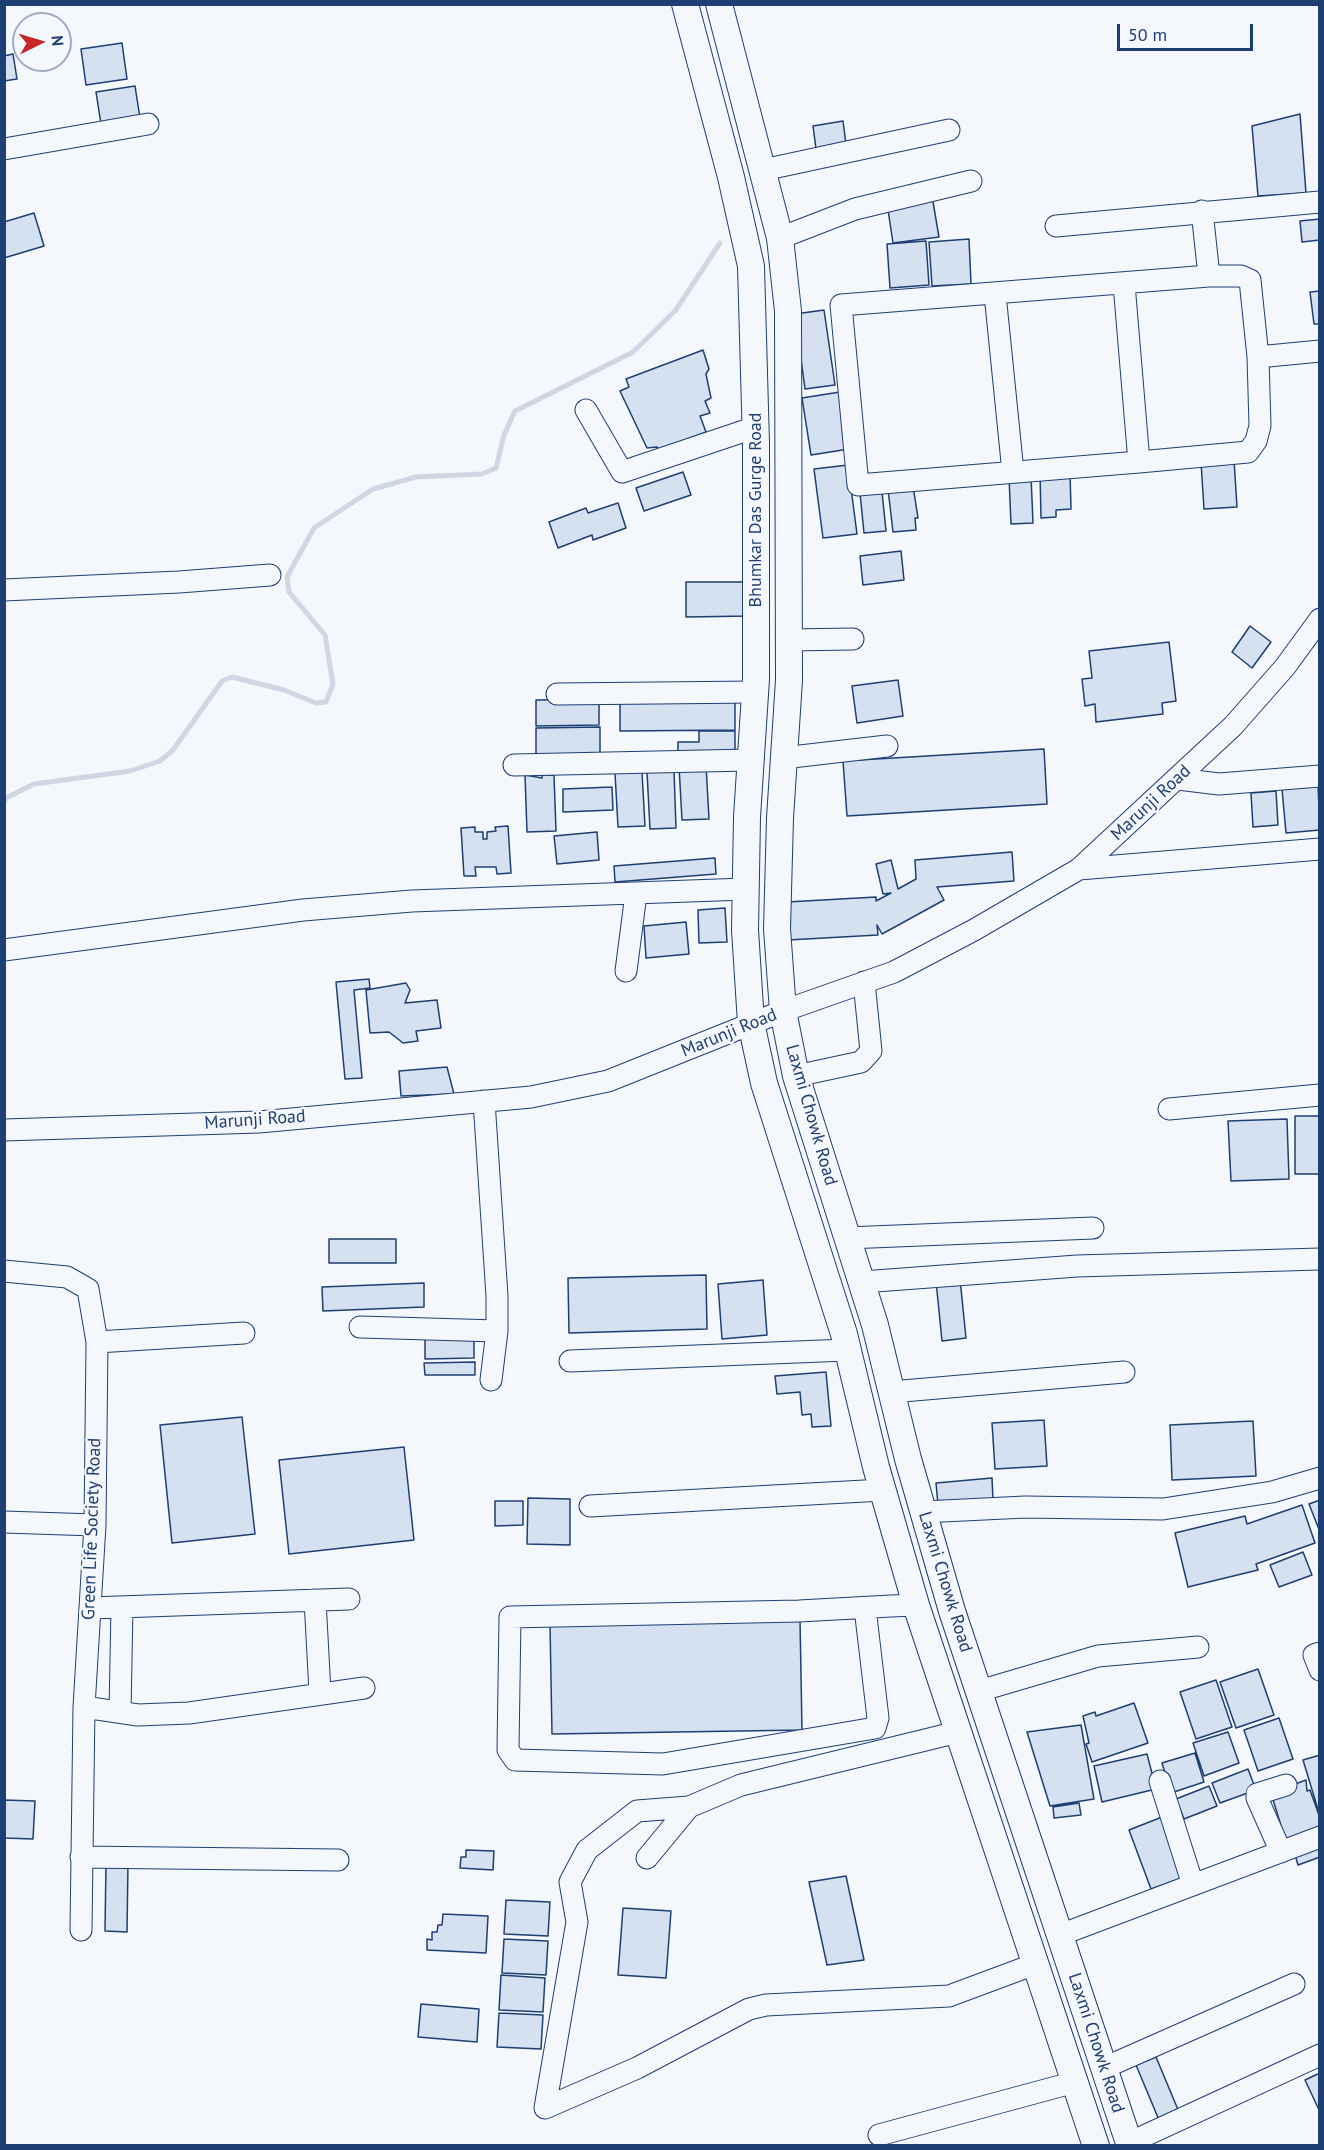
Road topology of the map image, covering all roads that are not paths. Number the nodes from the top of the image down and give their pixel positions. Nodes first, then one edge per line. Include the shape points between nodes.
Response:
1 (685, 4) edge
2 (719, 4) edge
3 (148, 124) dead end
4 (949, 130) dead end
5 (4, 149) edge
6 (763, 170) junction
7 (971, 181) dead end
8 (1320, 202) edge
9 (1202, 212) junction
10 (1056, 226) dead end
11 (781, 250) junction
12 (751, 266) junction
13 (1209, 276) junction
14 (1124, 284) junction
15 (995, 294) junction
16 (1320, 351) edge
17 (1258, 357) junction
18 (586, 410) dead end
19 (756, 435) junction
20 (788, 444) junction
21 (1139, 462) junction
22 (1013, 472) junction
23 (270, 575) dead end
24 (4, 590) edge
25 (1320, 618) edge
26 (853, 639) dead end
27 (789, 640) junction
28 (1310, 643) edge
29 (755, 692) junction
30 (788, 692) junction
31 (557, 693) dead end
32 (887, 746) dead end
33 (783, 758) junction
34 (750, 760) junction
35 (514, 765) dead end
36 (1320, 776) edge
37 (1178, 779) junction
38 (1320, 849) edge
39 (1079, 869) junction
40 (745, 889) junction
41 (636, 894) junction
42 (4, 950) edge
43 (626, 971) dead end
44 (864, 982) junction
45 (783, 1011) junction
46 (751, 1023) junction
47 (796, 1076) junction
48 (1320, 1095) edge
49 (484, 1101) junction
50 (1169, 1109) dead end
51 (4, 1130) edge
52 (1093, 1228) dead end
53 (847, 1238) junction
54 (1320, 1259) edge
55 (4, 1271) edge
56 (862, 1282) junction
57 (360, 1328) dead end
58 (497, 1331) junction
59 (244, 1333) dead end
60 (97, 1342) junction
61 (847, 1350) junction
62 (570, 1361) dead end
63 (1124, 1372) dead end
64 (491, 1380) dead end
65 (891, 1392) junction
66 (1320, 1478) edge
67 (883, 1490) junction
68 (590, 1506) dead end
69 (925, 1518) junction
70 (4, 1522) edge
71 (95, 1525) junction
72 (894, 1529) junction
73 (349, 1599) dead end
74 (315, 1600) junction
75 (916, 1605) junction
76 (122, 1607) junction
77 (90, 1608) junction
78 (865, 1608) junction
79 (1198, 1647) dead end
80 (1320, 1653) edge
81 (1320, 1670) edge
82 (364, 1688) dead end
83 (979, 1691) junction
84 (320, 1692) junction
85 (84, 1707) junction
86 (120, 1712) junction
87 (958, 1732) junction
88 (1160, 1781) dead end
89 (1286, 1785) dead end
90 (689, 1807) junction
91 (1320, 1837) edge
92 (1281, 1852) junction
93 (81, 1857) junction
94 (647, 1858) dead end
95 (338, 1860) dead end
96 (1193, 1885) junction
97 (81, 1930) dead end
98 (1060, 1935) junction
99 (1032, 1955) junction
100 (1294, 1984) dead end
101 (1320, 2055) edge
102 (1104, 2068) junction
103 (1074, 2082) junction
104 (879, 2135) dead end
105 (1129, 2144) edge
106 (1096, 2145) edge

1 - 12 main road, Bhumkar Das Gurge Road
2 - 6 main road, Bhumkar Das Gurge Road
3 - 5 street
4 - 6 street
6 - 11 main road, Bhumkar Das Gurge Road
7 - 11 street via 855,209
8 - 9 street
9 - 10 street
9 - 13 street
11 - 12 main road
11 - 20 main road, Bhumkar Das Gurge Road via 788,311
12 - 19 main road, Bhumkar Das Gurge Road
13 - 14 street
13 - 17 street via 1241,276 1250,280
14 - 15 street
14 - 21 street
15 - 22 street
15 - 22 street via 841,305 856,468 858,485
16 - 17 street
17 - 21 street via 1260,426 1248,452
18 - 19 street via 622,472
19 - 20 main road
19 - 29 main road, Bhumkar Das Gurge Road
20 - 27 main road, Bhumkar Das Gurge Road
21 - 22 street
23 - 24 street
25 - 28 street, Marunji Road
26 - 27 street
27 - 30 main road, Bhumkar Das Gurge Road
28 - 37 street, Marunji Road
29 - 30 main road
29 - 31 street
29 - 34 main road, Bhumkar Das Gurge Road
30 - 33 main road, Bhumkar Das Gurge Road
32 - 33 street
33 - 45 main road, Bhumkar Das Gurge Road via 777,929
34 - 35 street
34 - 40 main road, Bhumkar Das Gurge Road
36 - 37 street via 1219,784
37 - 39 street, Marunji Road
38 - 39 street
39 - 44 street, Marunji Road via 894,972
40 - 41 street
40 - 46 main road, Bhumkar Das Gurge Road
41 - 42 street via 412,901 303,910
41 - 43 street
44 - 45 street, Marunji Road
44 - 47 street via 871,1051 861,1062
45 - 46 street, Marunji Road
45 - 47 main road, Laxmi Chowk Road
46 - 49 street, Marunji Road via 608,1081 531,1097
46 - 61 main road, Laxmi Chowk Road via 764,1083
47 - 53 main road, Laxmi Chowk Road
48 - 50 street
49 - 51 street, Marunji Road via 259,1122
49 - 58 street
52 - 53 street
53 - 56 main road, Laxmi Chowk Road
54 - 56 street via 1077,1266
55 - 60 street, Green Life Society Road via 68,1277 88,1289
56 - 65 main road, Laxmi Chowk Road
57 - 58 street
58 - 64 street
59 - 60 street
60 - 71 street, Green Life Society Road
61 - 62 street
61 - 67 main road, Laxmi Chowk Road
63 - 65 street
65 - 69 main road, Laxmi Chowk Road
66 - 69 street via 1272,1492 1163,1509 1026,1507
67 - 68 street
67 - 72 main road, Laxmi Chowk Road
69 - 72 main road
69 - 83 main road, Laxmi Chowk Road
70 - 71 street
71 - 77 street, Green Life Society Road
72 - 75 main road, Laxmi Chowk Road
73 - 74 street
74 - 76 street
74 - 84 street
75 - 78 street
75 - 87 main road, Laxmi Chowk Road
76 - 77 street
76 - 86 street
77 - 85 street, Green Life Society Road
78 - 78 street via 510,1617 508,1750 515,1760 663,1764 875,1728 878,1718
79 - 83 street via 1098,1656
80 - 81 street via 1314,1655
82 - 84 street
83 - 98 main road, Laxmi Chowk Road
84 - 86 street via 189,1713
85 - 86 street
85 - 93 street, Green Life Society Road
87 - 90 street via 741,1785
87 - 99 main road, Laxmi Chowk Road
88 - 96 street
89 - 92 street via 1257,1794
90 - 94 street
90 - 99 street via 637,1811 587,1850 570,1882 577,1922 545,2108 637,2068 749,2009 949,1996
91 - 92 street
92 - 96 street
93 - 95 street
93 - 97 street, Green Life Society Road
96 - 98 street
98 - 99 main road
98 - 102 main road, Laxmi Chowk Road
99 - 103 main road, Laxmi Chowk Road
100 - 102 street
101 - 105 street
102 - 105 main road, Laxmi Chowk Road
103 - 104 street
103 - 106 main road, Laxmi Chowk Road

